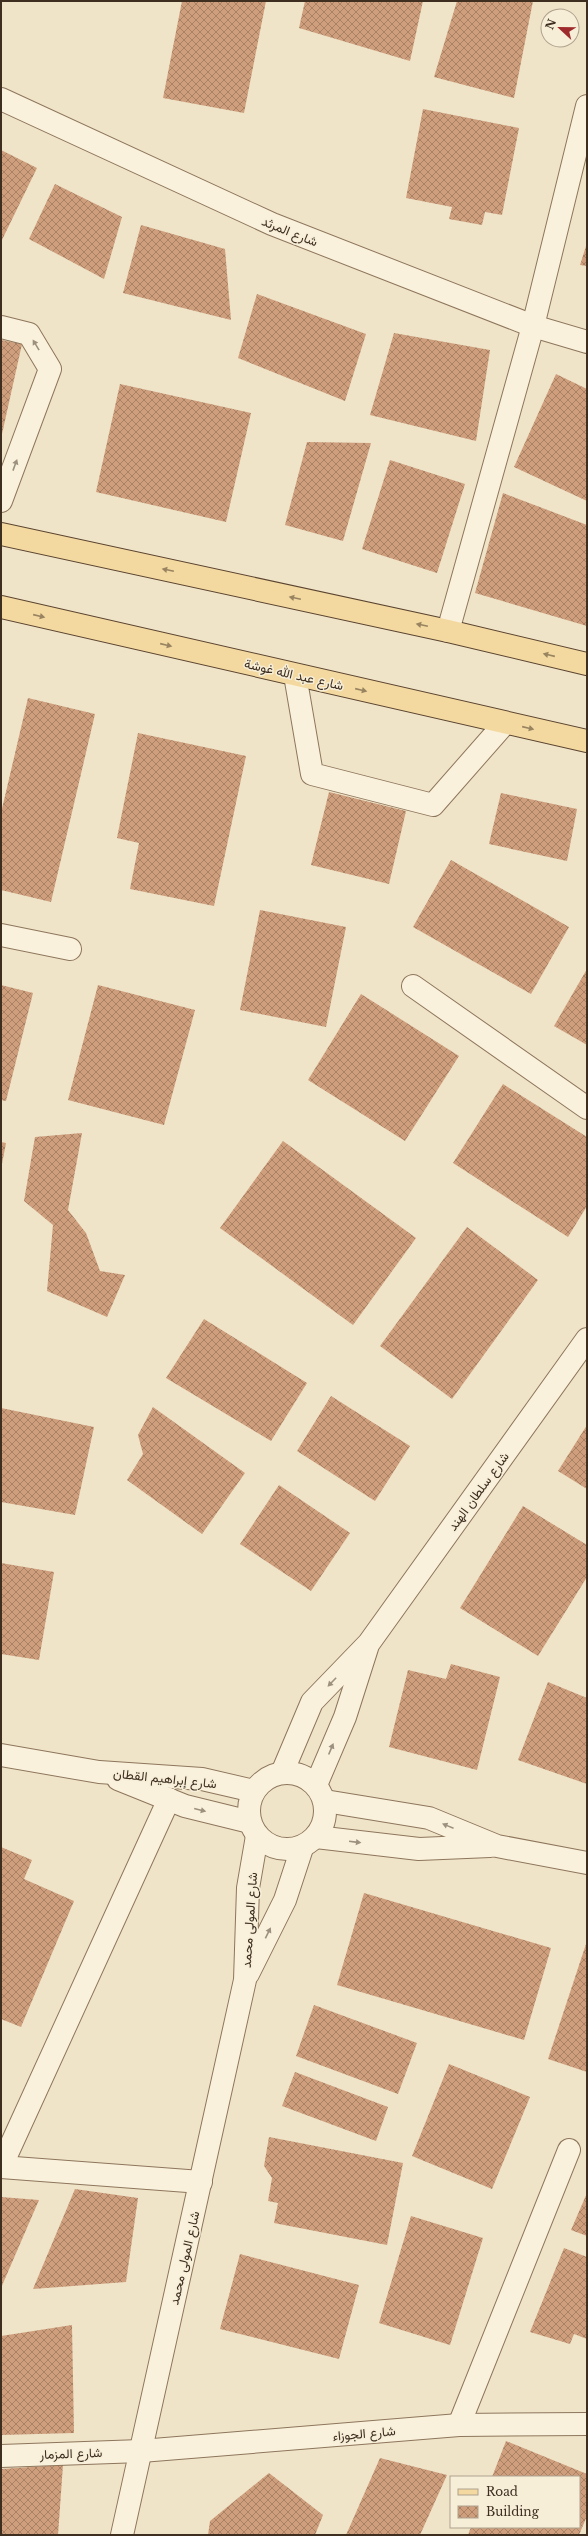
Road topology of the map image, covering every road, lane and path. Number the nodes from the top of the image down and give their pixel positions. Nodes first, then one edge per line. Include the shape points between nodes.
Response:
1 (1, 99) edge
2 (587, 106) edge
3 (1, 326) edge
4 (533, 326) junction
5 (587, 342) edge
6 (1, 501) edge
7 (1, 534) edge
8 (1, 607) edge
9 (448, 631) junction
10 (587, 664) edge
11 (295, 675) junction
12 (504, 722) junction
13 (587, 741) edge
14 (1, 935) edge
15 (70, 949) dead end
16 (413, 986) dead end
17 (587, 1108) edge
18 (587, 1339) edge
19 (369, 1644) junction
20 (1, 1755) edge
21 (98, 1772) junction
22 (282, 1773) junction
23 (254, 1790) junction
24 (321, 1793) junction
25 (169, 1799) junction
26 (254, 1829) junction
27 (309, 1842) junction
28 (497, 1846) junction
29 (587, 1863) edge
30 (245, 1980) junction
31 (568, 2150) dead end
32 (1, 2167) edge
33 (201, 2182) junction
34 (587, 2424) edge
35 (459, 2425) junction
36 (141, 2451) junction
37 (1, 2456) edge
38 (122, 2535) edge

1 - 4 street, شارع المرثد via 272,224
2 - 4 street
6 -> 3 street via 50,369 29,334
4 - 5 street, شارع المرثد
4 - 9 street
9 -> 7 main road
8 -> 11 main road, شارع عبد الله غوشة
10 -> 9 main road
11 -> 12 main road, شارع عبد الله غوشة
11 - 12 street via 312,774 433,805
12 -> 13 main road, شارع عبد الله غوشة
14 - 15 street
16 - 17 street
18 - 19 street, شارع سلطان الهند
19 -> 22 street, شارع سلطان الهند via 312,1702
24 -> 19 street, شارع سلطان الهند
20 - 21 street, شارع إبراهيم القطان
21 - 23 street, شارع إبراهيم القطان via 202,1779
21 - 25 street, شارع إبراهيم القطان
22 - 23 street via 266,1779
22 - 24 street via 300,1775
23 - 26 street via 249,1806
24 - 27 street via 325,1820
28 -> 24 street via 430,1818
25 -> 26 street, شارع إبراهيم القطان
25 - 32 street
26 - 27 street via 270,1846 285,1850
26 - 30 street, شارع المولى محمد via 248,1888
27 -> 28 street via 419,1850
30 -> 27 street, شارع المولى محمد via 285,1900
28 - 29 street
30 - 33 street, شارع المولى محمد
31 - 35 street
32 - 33 street
33 - 36 street, شارع المولى محمد
34 - 35 street, شارع الجوزاء
35 - 36 street, شارع الجوزاء
36 - 37 street, شارع المزمار
36 - 38 street, شارع المولى محمد

